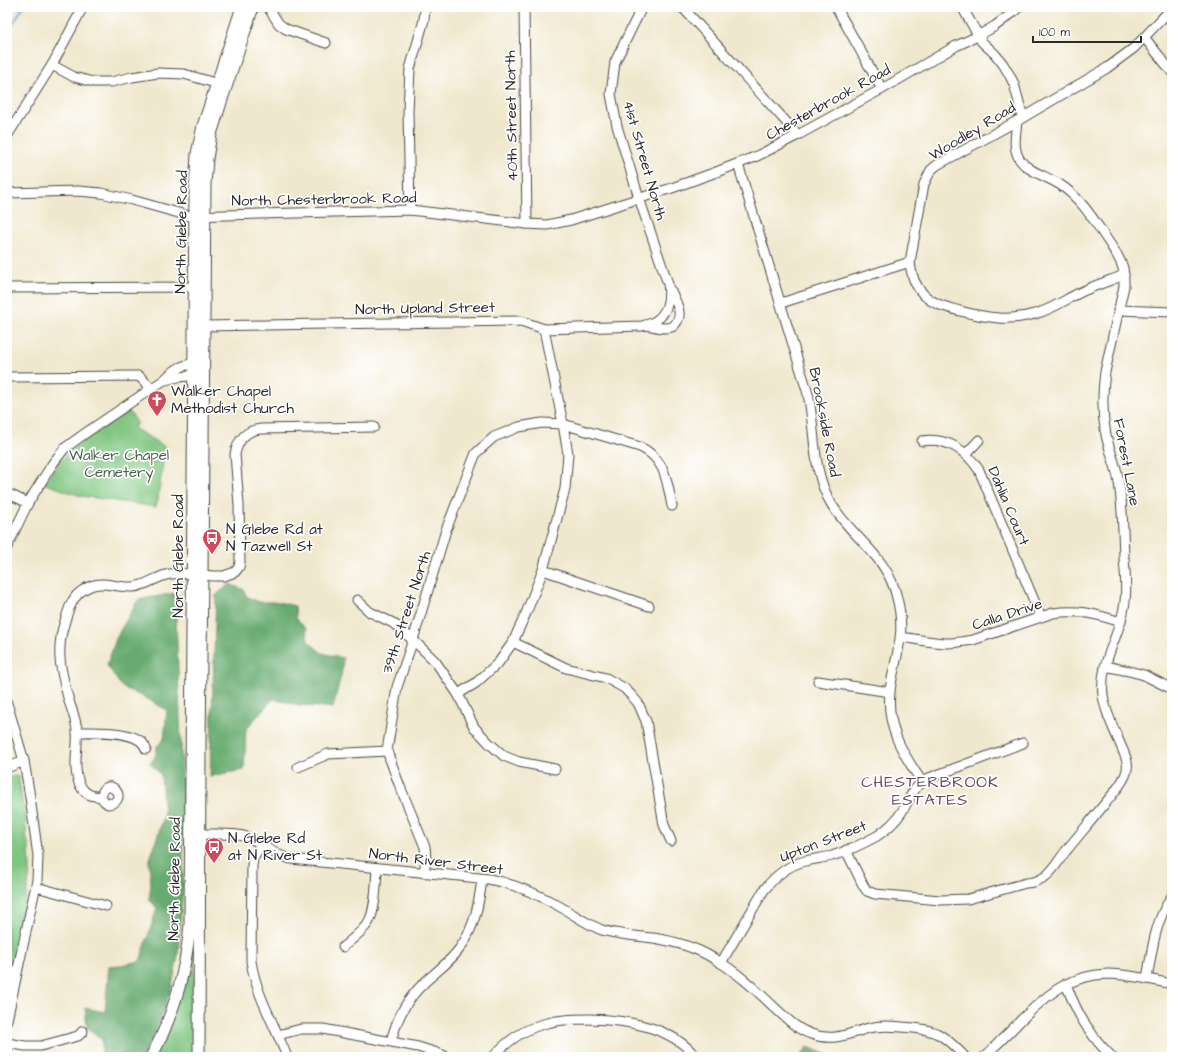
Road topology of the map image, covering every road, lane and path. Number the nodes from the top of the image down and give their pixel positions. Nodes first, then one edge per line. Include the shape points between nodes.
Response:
1 (84, 7) edge
2 (242, 7) edge
3 (252, 7) edge
4 (268, 7) edge
5 (425, 7) edge
6 (524, 7) edge
7 (642, 7) edge
8 (681, 7) edge
9 (836, 7) edge
10 (962, 7) edge
11 (1019, 7) edge
12 (1172, 8) edge
13 (978, 36) junction
14 (1144, 37) junction
15 (326, 43) dead end
16 (52, 65) junction
17 (1172, 72) edge
18 (221, 85) junction
19 (882, 89) junction
20 (1020, 119) junction
21 (798, 135) junction
22 (7, 136) edge
23 (738, 164) junction
24 (7, 193) edge
25 (640, 198) junction
26 (410, 210) junction
27 (200, 216) junction
28 (527, 224) junction
29 (910, 262) junction
30 (1124, 276) junction
31 (668, 284) junction
32 (195, 286) junction
33 (7, 288) edge
34 (781, 303) junction
35 (1118, 310) junction
36 (1172, 312) edge
37 (646, 325) junction
38 (204, 326) junction
39 (544, 329) junction
40 (199, 363) junction
41 (199, 375) junction
42 (7, 377) edge
43 (164, 380) junction
44 (152, 389) junction
45 (563, 424) junction
46 (374, 427) dead end
47 (979, 440) dead end
48 (922, 441) dead end
49 (966, 454) junction
50 (7, 493) edge
51 (28, 502) junction
52 (672, 506) dead end
53 (7, 547) edge
54 (543, 570) junction
55 (197, 575) junction
56 (357, 600) dead end
57 (649, 606) dead end
58 (1041, 617) junction
59 (1121, 622) junction
60 (901, 637) junction
61 (413, 640) junction
62 (513, 642) junction
63 (1105, 666) junction
64 (818, 681) dead end
65 (1172, 688) edge
66 (890, 692) junction
67 (458, 694) junction
68 (7, 703) edge
69 (77, 732) junction
70 (1023, 743) dead end
71 (146, 749) dead end
72 (387, 751) junction
73 (24, 761) junction
74 (298, 767) dead end
75 (7, 768) edge
76 (555, 769) dead end
77 (922, 782) junction
78 (101, 797) dead end
79 (195, 834) junction
80 (671, 841) dead end
81 (261, 845) junction
82 (846, 850) junction
83 (377, 868) junction
84 (424, 873) junction
85 (482, 878) junction
86 (36, 887) junction
87 (1172, 896) edge
88 (106, 906) dead end
89 (343, 947) dead end
90 (721, 963) junction
91 (1147, 979) junction
92 (1066, 984) junction
93 (1172, 984) edge
94 (7, 1020) edge
95 (83, 1031) dead end
96 (278, 1035) junction
97 (391, 1042) junction
98 (7, 1043) edge
99 (151, 1057) edge
100 (199, 1057) edge
101 (287, 1057) edge
102 (447, 1057) edge
103 (493, 1057) edge
104 (696, 1057) edge
105 (965, 1057) edge
106 (984, 1057) edge
107 (1112, 1057) edge

1 - 16 street
2 - 18 main road, North Glebe Road
3 - 18 main road, North Glebe Road
4 - 15 street via 279,24 286,29
5 - 26 street via 424,20 410,69
6 - 28 street, 40th Street North
7 - 25 street, 41st Street North via 615,62 611,94 617,126
8 - 21 street
9 - 19 street
10 - 13 street, Forest Lane
11 - 13 street, Chesterbrook Road
12 - 14 street, Woodley Road
13 - 19 street, Chesterbrook Road
13 - 20 street, Forest Lane via 1009,74 1014,84
14 - 17 street
14 - 20 street, Woodley Road via 1107,68
16 - 18 street via 74,77 93,82 111,82 158,73 184,74
16 - 22 street
18 - 27 main road, North Glebe Road via 209,147
19 - 21 street, Chesterbrook Road
20 - 29 street, Woodley Road via 931,170 924,184
20 - 30 street, Forest Lane via 1015,146 1020,159 1025,165 1059,184 1081,203 1119,258
21 - 23 street, Chesterbrook Road
23 - 25 street, Chesterbrook Road
23 - 34 street, Brookside Road
24 - 27 street, North Chesterbrook Road via 101,193 186,216
25 - 28 street, North Chesterbrook Road via 571,220 547,225
25 - 31 street, 41st Street North
26 - 27 street, North Chesterbrook Road
26 - 28 street, North Chesterbrook Road
27 - 32 main road, North Glebe Road
27 - 38 main road, North Glebe Road
29 - 30 street via 913,279 931,301 996,318 1014,318 1038,313 1094,286
29 - 34 street
30 - 35 street, Forest Lane
31 - 37 street via 669,298 664,312 660,318
31 - 37 street, North Upland Street via 679,312 677,322 670,328
32 - 33 street
32 - 40 main road, North Glebe Road
34 - 60 street, Brookside Road via 812,410 820,477 828,498 840,516 886,569 897,596
35 - 36 street
35 - 59 street, Forest Lane via 1105,372 1102,403 1106,436 1118,476 1122,509 1126,599
37 - 39 street, North Upland Street
38 - 39 street, North Upland Street via 521,320
38 - 40 main road, North Glebe Road
39 - 45 street
40 - 41 main road, North Glebe Road
40 - 43 street via 178,368
41 - 43 street
41 - 55 main road, North Glebe Road
42 - 44 street via 139,376
43 - 44 street
44 - 51 street via 65,448 52,462
45 - 52 street, 39th Street North via 640,447 651,454 658,460 666,476
45 - 54 street via 568,454 565,489
45 - 61 street, 39th Street North via 519,427 494,437 476,453 446,530
46 - 55 street via 261,429 253,430 242,437 237,445 235,459 240,565 232,574
47 - 49 street
48 - 49 street, Dahlia Court via 945,442
49 - 58 street, Dahlia Court via 979,470
50 - 51 street
51 - 53 street
54 - 57 street
54 - 62 street
55 - 69 street via 166,575 141,586 132,587 98,584 85,589 73,600 61,632 59,655
55 - 79 main road, North Glebe Road
56 - 61 street via 370,612 393,623
58 - 59 street, Calla Drive via 1077,611
58 - 60 street, Calla Drive via 961,642 935,642
59 - 63 street, Forest Lane
60 - 66 street, Brookside Road
61 - 67 street via 435,662
61 - 72 street, 39th Street North via 397,687
62 - 67 street via 499,662 476,683
62 - 80 street via 566,668 606,678 616,683 638,703 646,721 664,824
63 - 65 street via 1129,671
63 - 82 street, Forest Lane via 1103,696 1128,764 1127,771 1114,792 1048,875 1033,882 968,899 940,900 872,893 864,887
64 - 66 street
66 - 77 street, Brookside Road via 891,720 895,734 900,748
67 - 76 street via 474,727 504,756
68 - 73 street
69 - 71 street via 126,735 143,743
69 - 78 street via 76,763 80,784 87,794
70 - 77 street, Upton Street
72 - 74 street via 328,754
72 - 84 street, 39th Street North via 425,847
73 - 75 street
73 - 86 street via 37,849
77 - 82 street, Upton Street via 886,830
79 - 81 street, North River Street via 241,835
79 - 99 main road, North Glebe Road via 190,924 182,977 165,1029
79 - 100 main road, North Glebe Road
81 - 83 street, North River Street via 286,858
81 - 96 street via 253,858 252,866 251,961 258,990
82 - 90 street, Upton Street via 796,864 770,881
83 - 84 street, North River Street
83 - 89 street via 371,918
84 - 85 street, North River Street
85 - 90 street, North River Street via 505,883 537,895 600,929 678,944 704,953
85 - 97 street via 476,916 466,939 451,959 409,999 398,1017
86 - 88 street
86 - 94 street
87 - 91 street via 1161,914
90 - 105 street, North River Street via 796,1026 811,1034 835,1038 879,1026 921,1028 945,1038
91 - 92 street via 1102,974
91 - 93 street
92 - 106 street via 1045,998
92 - 107 street via 1087,1028
95 - 98 street via 78,1036 41,1046
96 - 97 street via 315,1028
96 - 101 street
97 - 102 street via 426,1049
103 - 104 street via 512,1040 532,1029 552,1021 572,1019 610,1020 643,1025 674,1038

